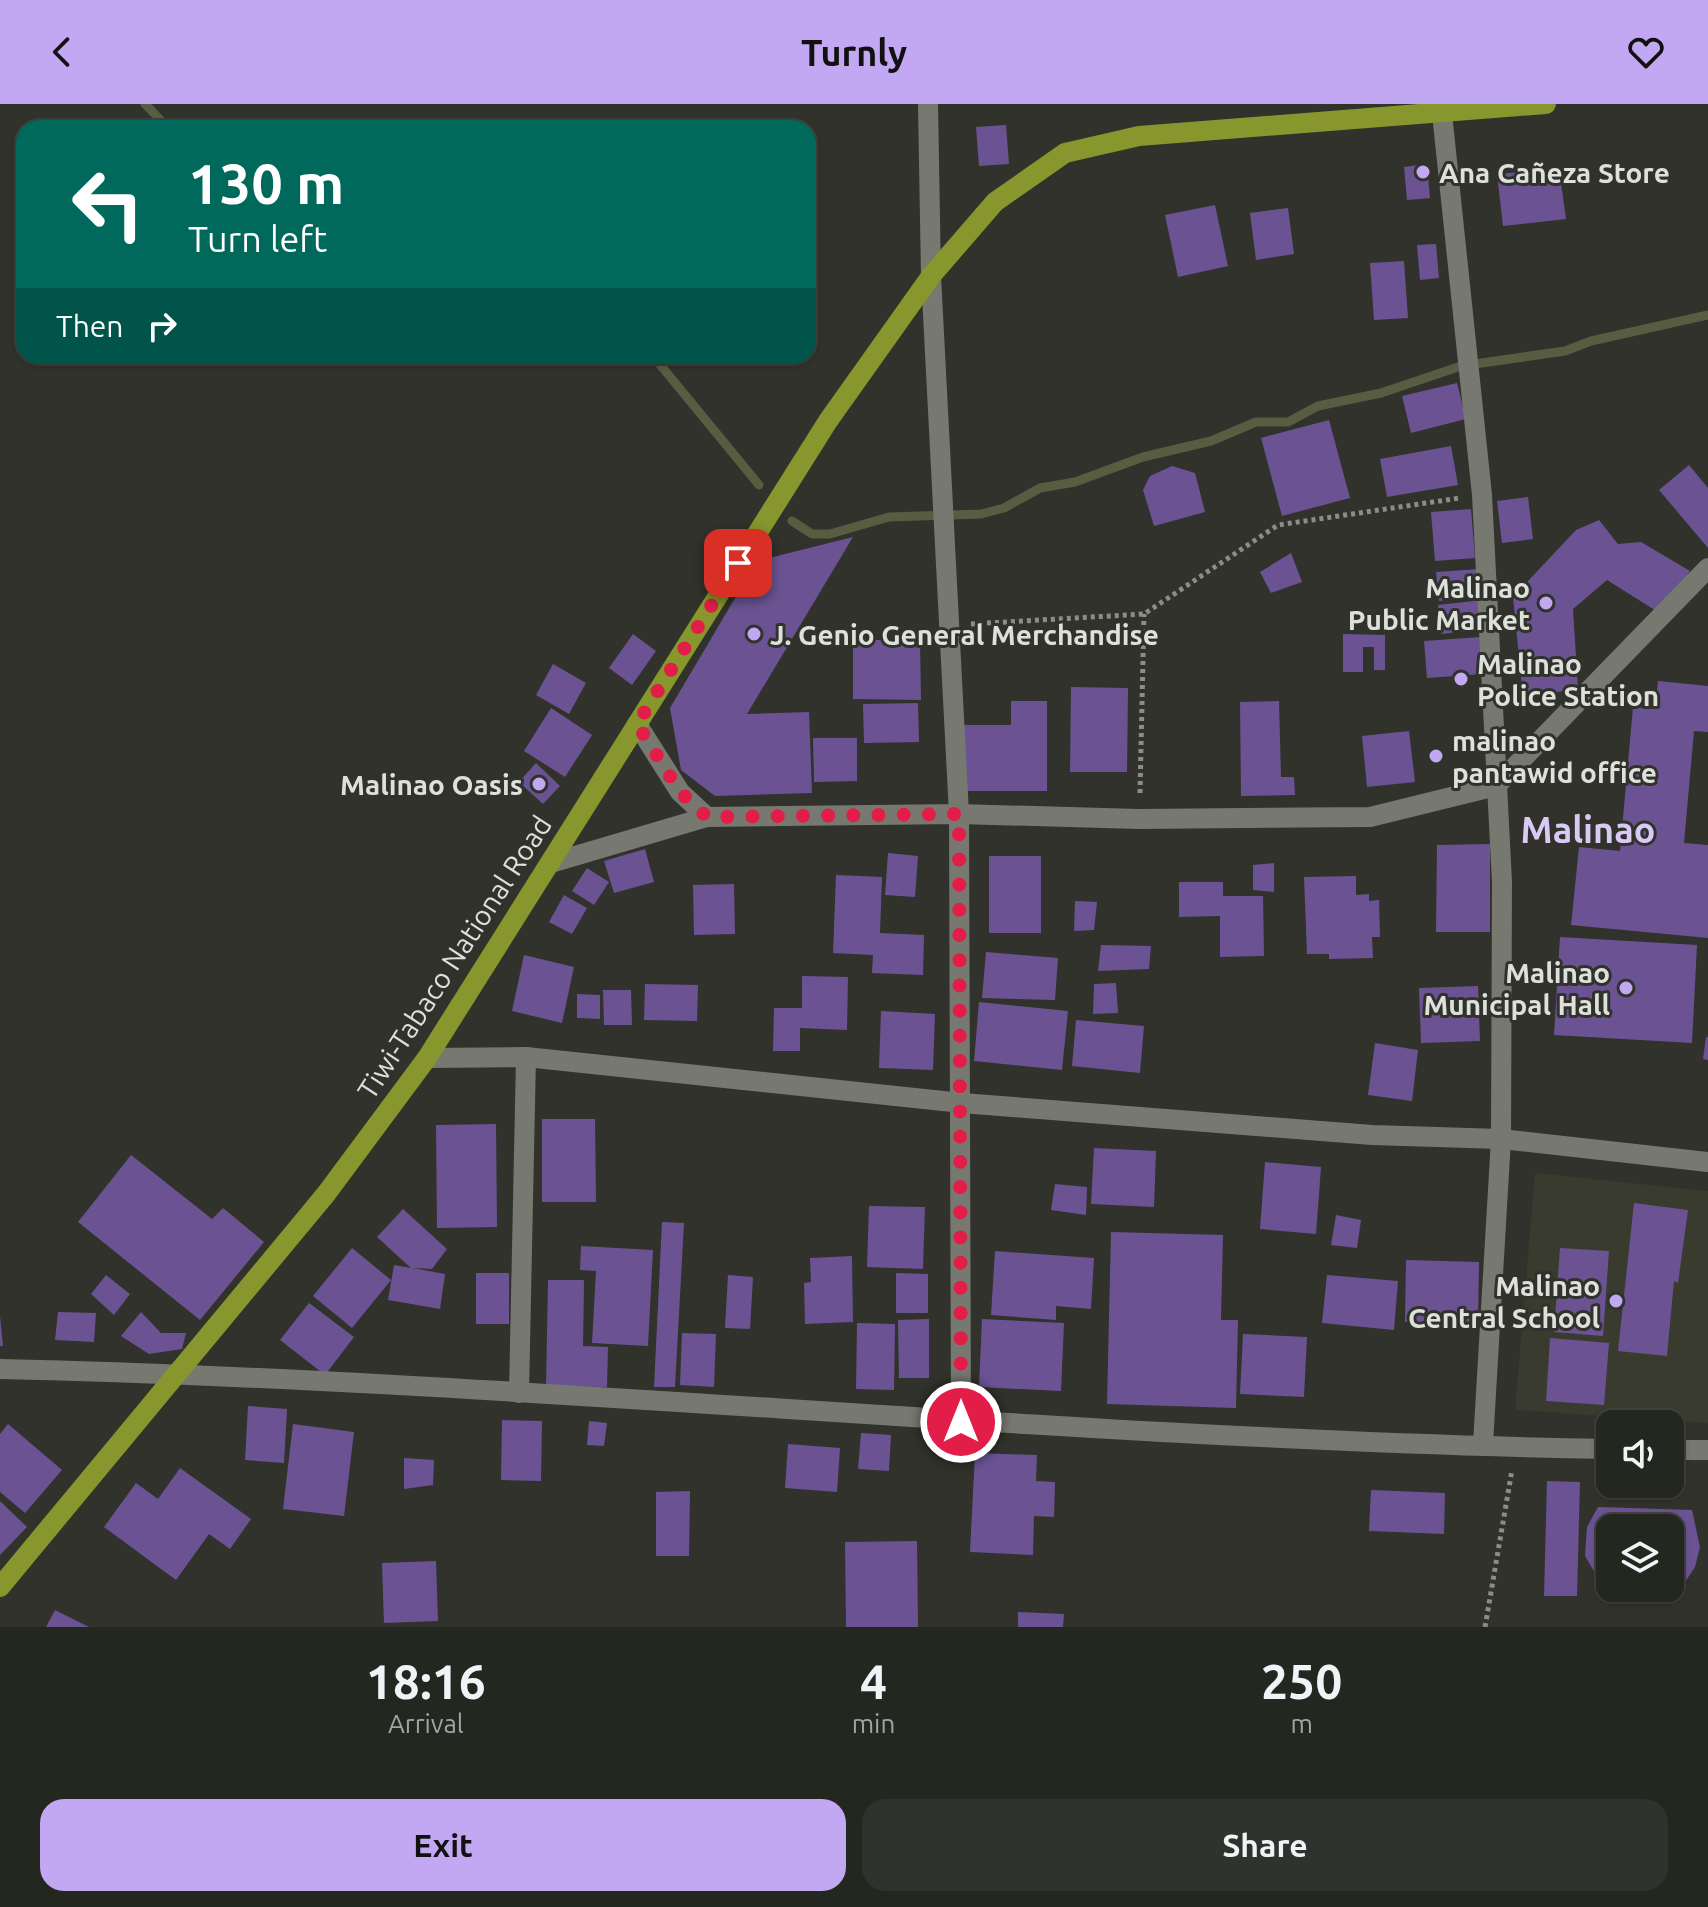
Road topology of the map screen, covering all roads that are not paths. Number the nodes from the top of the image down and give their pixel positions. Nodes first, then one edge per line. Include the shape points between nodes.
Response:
1 (928, 104) edge
2 (1546, 104) edge
3 (1441, 109) edge
4 (931, 276) junction
5 (1708, 568) edge
6 (637, 724) junction
7 (1496, 786) junction
8 (959, 814) junction
9 (707, 817) junction
10 (551, 863) junction
11 (526, 1057) junction
12 (427, 1058) junction
13 (962, 1103) junction
14 (1501, 1139) junction
15 (1708, 1162) edge
16 (0, 1369) edge
17 (180, 1373) junction
18 (519, 1393) junction
19 (961, 1422) junction
20 (1483, 1444) junction
21 (1596, 1449) edge
22 (1684, 1450) edge
23 (1708, 1450) edge
24 (0, 1587) edge

1 - 4 street
2 - 3 main road, Tiwi-Tabaco National Road
3 - 4 main road, Tiwi-Tabaco National Road via 1139,136 1065,153 995,202
3 - 7 street via 1482,495
4 - 6 main road, Tiwi-Tabaco National Road via 828,421
4 - 8 street
5 - 7 street
6 - 9 street via 680,792
6 - 10 main road, Tiwi-Tabaco National Road
7 - 8 street via 1370,817
7 - 14 street via 1502,882
8 - 9 street
8 - 13 street
9 - 10 street
10 - 12 main road, Tiwi-Tabaco National Road
11 - 12 street
11 - 13 street
11 - 18 street
12 - 17 main road, Tiwi-Tabaco National Road via 326,1194
13 - 14 street via 1372,1135
13 - 19 street
14 - 15 street
14 - 20 street
16 - 17 street
17 - 18 street
17 - 24 main road, Tiwi-Tabaco National Road
18 - 19 street
19 - 20 street
20 - 21 street
22 - 23 street

